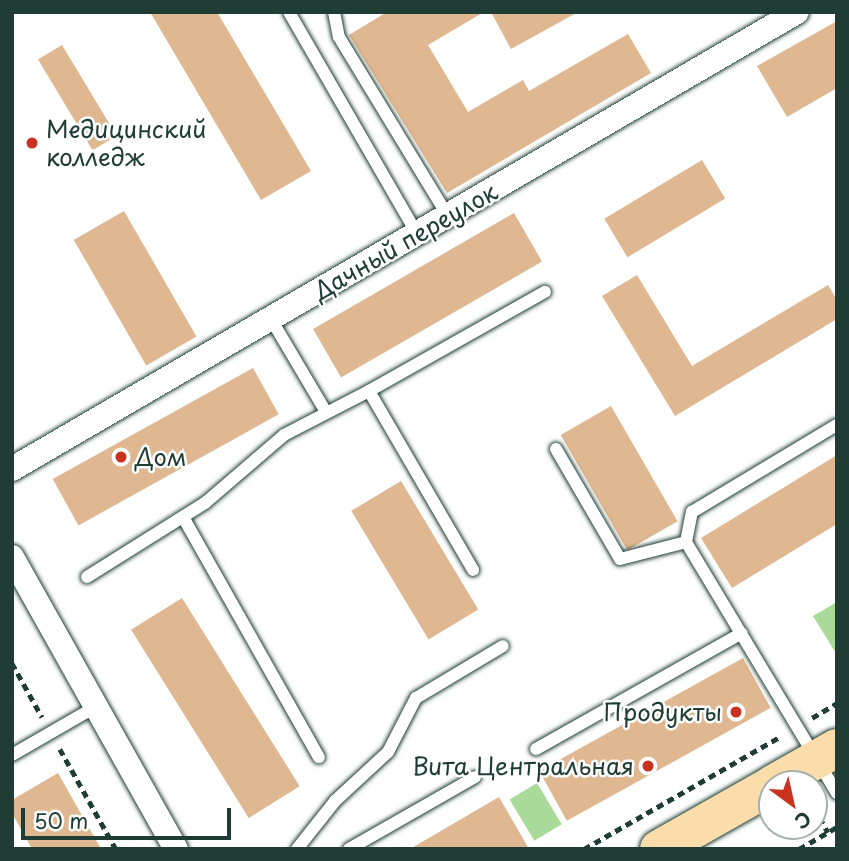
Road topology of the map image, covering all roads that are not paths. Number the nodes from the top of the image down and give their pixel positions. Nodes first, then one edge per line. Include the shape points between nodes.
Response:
1 (289, 12) edge
2 (334, 12) edge
3 (797, 12) edge
4 (449, 216) junction
5 (416, 234) junction
6 (545, 292) dead end
7 (271, 319) junction
8 (369, 391) junction
9 (326, 412) junction
10 (837, 425) edge
11 (556, 449) dead end
12 (12, 469) edge
13 (183, 517) junction
14 (686, 542) junction
15 (12, 557) edge
16 (473, 570) dead end
17 (87, 577) dead end
18 (742, 633) junction
19 (503, 646) dead end
20 (97, 706) junction
21 (536, 749) dead end
22 (827, 754) edge
23 (12, 755) edge
24 (319, 757) dead end
25 (798, 770) edge
26 (475, 776) dead end
27 (758, 793) edge
28 (837, 793) edge
29 (176, 849) edge
30 (297, 849) edge
31 (349, 849) edge
32 (659, 849) edge

1 - 5 lane
2 - 4 lane via 339,37
3 - 4 street, Дачный переулок
4 - 5 street, Дачный переулок
5 - 7 street, Дачный переулок
6 - 8 lane
7 - 9 lane
7 - 12 street, Дачный переулок
8 - 9 lane
8 - 16 lane
9 - 13 lane via 284,435
10 - 14 lane via 692,512
11 - 14 lane via 620,559
13 - 17 lane
13 - 24 lane
14 - 18 lane
15 - 20 street
18 - 21 lane
18 - 22 lane via 798,726
19 - 30 lane via 416,698 388,752 335,801
20 - 23 lane
20 - 29 street
22 - 25 main road
22 - 28 lane
26 - 31 lane
27 - 32 main road

